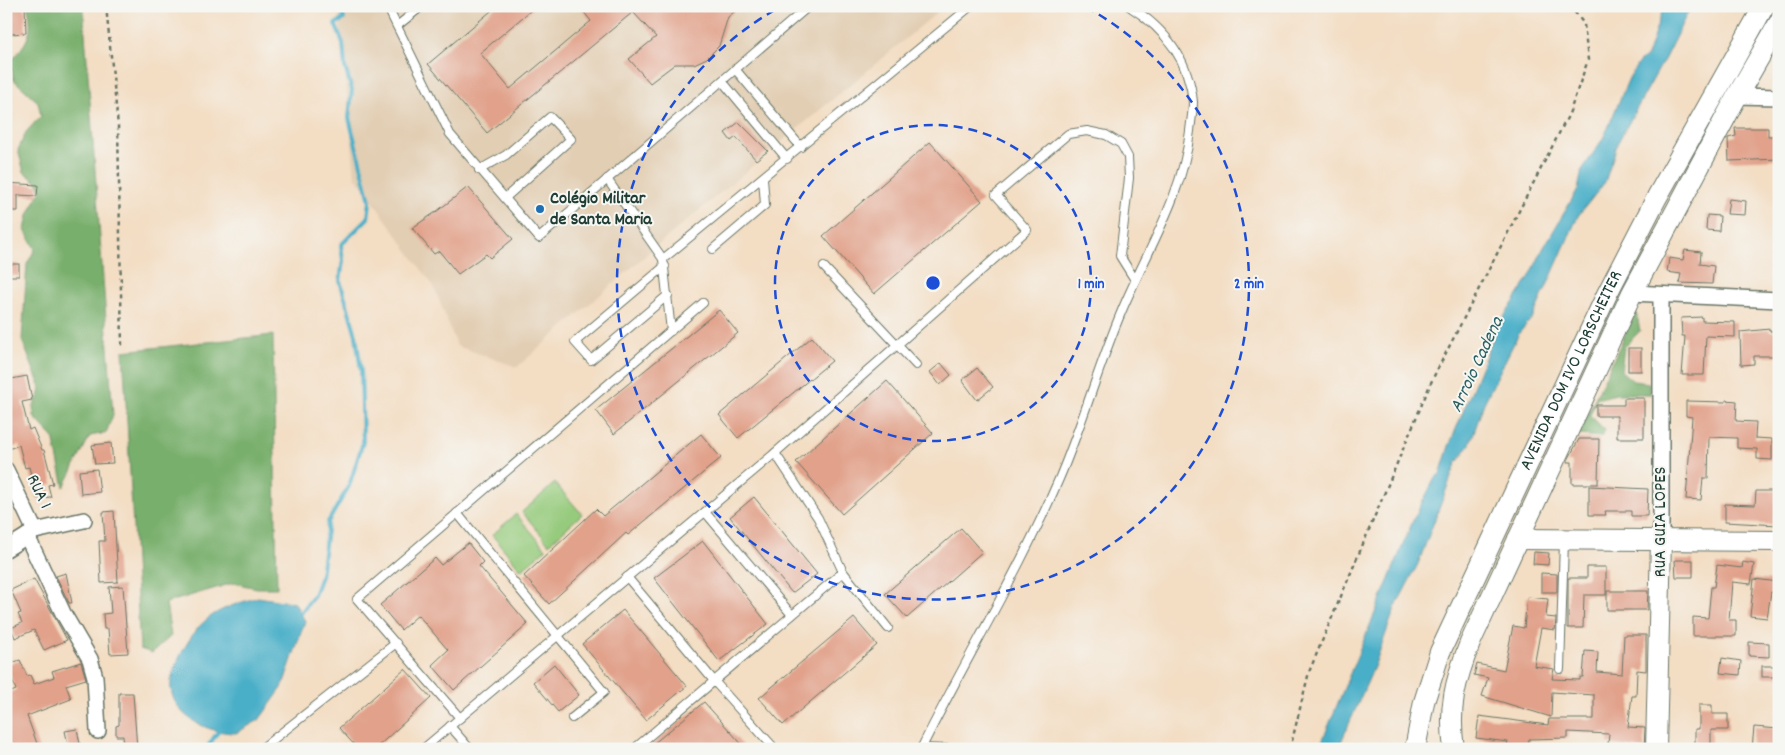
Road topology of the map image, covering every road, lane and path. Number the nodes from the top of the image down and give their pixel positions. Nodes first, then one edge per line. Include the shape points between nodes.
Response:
1 (106, 6) edge
2 (387, 6) edge
3 (422, 6) edge
4 (809, 6) edge
5 (971, 6) edge
6 (1129, 6) edge
7 (1570, 6) edge
8 (1764, 6) edge
9 (1779, 23) edge
10 (397, 26) junction
11 (735, 69) junction
12 (722, 81) junction
13 (1737, 96) junction
14 (1779, 97) edge
15 (801, 148) junction
16 (787, 159) junction
17 (479, 170) junction
18 (763, 178) junction
19 (607, 179) junction
20 (505, 198) junction
21 (713, 248) dead end
22 (664, 262) junction
23 (824, 267) dead end
24 (1135, 280) junction
25 (1632, 293) junction
26 (668, 295) junction
27 (1661, 296) junction
28 (1779, 300) edge
29 (704, 303) dead end
30 (671, 331) junction
31 (898, 346) junction
32 (122, 347) dead end
33 (916, 365) dead end
34 (775, 453) junction
35 (6, 470) edge
36 (705, 512) junction
37 (457, 513) junction
38 (84, 520) dead end
39 (31, 534) junction
40 (1518, 539) junction
41 (1564, 539) junction
42 (1661, 540) junction
43 (1779, 541) edge
44 (6, 549) edge
45 (843, 572) junction
46 (627, 577) junction
47 (792, 615) junction
48 (888, 628) dead end
49 (558, 636) junction
50 (396, 643) junction
51 (1560, 669) dead end
52 (714, 681) junction
53 (460, 718) junction
54 (572, 718) dead end
55 (450, 726) junction
56 (98, 730) dead end
57 (921, 748) edge
58 (261, 749) edge
59 (423, 749) edge
60 (470, 749) edge
61 (634, 749) edge
62 (775, 749) edge
63 (949, 749) edge
64 (1290, 749) edge
65 (1415, 749) edge
66 (1454, 749) edge
67 (1656, 749) edge

1 - 32 path via 118,126
2 - 10 lane
3 - 10 lane
4 - 11 lane
5 - 15 lane
6 - 24 lane via 1158,28 1174,47 1188,72 1193,103 1178,190
7 - 64 path via 1584,24 1588,60 1569,114 1433,378 1309,672
8 - 65 main road, AVENIDA DOM IVO LORSCHEITER via 1656,197 1608,292 1440,652 1424,702
9 - 13 main road, AVENIDA DOM IVO LORSCHEITER
10 - 17 lane via 450,134
11 - 12 lane
11 - 15 lane
12 - 16 lane
12 - 19 lane
13 - 14 street
13 - 25 main road, AVENIDA DOM IVO LORSCHEITER
15 - 16 lane
16 - 18 lane
17 - 20 lane
17 - 20 lane via 506,155 550,118 571,139
18 - 21 lane via 765,204
18 - 22 lane
19 - 20 lane via 538,238
19 - 22 lane
22 - 26 lane
22 - 26 lane via 575,342 591,360
23 - 31 lane
24 - 31 lane via 1120,256 1129,178 1128,157 1121,144 1106,135 1087,131 1068,134 996,195 1027,230
24 - 57 lane via 1059,478 1022,558
25 - 27 street
25 - 40 main road, AVENIDA DOM IVO LORSCHEITER
26 - 30 lane
27 - 28 street
27 - 42 street, RUA GUIA LOPES
29 - 30 lane
30 - 37 lane
31 - 33 lane
31 - 34 lane
34 - 36 lane
34 - 45 lane via 818,518
35 - 39 street, RUA 1
36 - 46 lane
36 - 47 lane
37 - 49 lane
37 - 50 lane via 357,598
38 - 39 street
39 - 44 street
39 - 56 street, RUA 1 via 63,613 90,659 95,677
40 - 41 main road
40 - 66 main road, AVENIDA DOM IVO LORSCHEITER via 1457,675 1452,698
41 - 42 main road
41 - 51 lane
42 - 43 main road
42 - 67 main road, RUA GUIA LOPES
45 - 47 lane
45 - 48 lane
46 - 49 lane
46 - 52 lane
47 - 52 lane
49 - 53 lane
49 - 54 lane via 604,692
50 - 53 lane
50 - 58 lane
52 - 61 lane
52 - 62 lane
53 - 55 lane
55 - 59 lane
55 - 60 lane
57 - 63 lane

